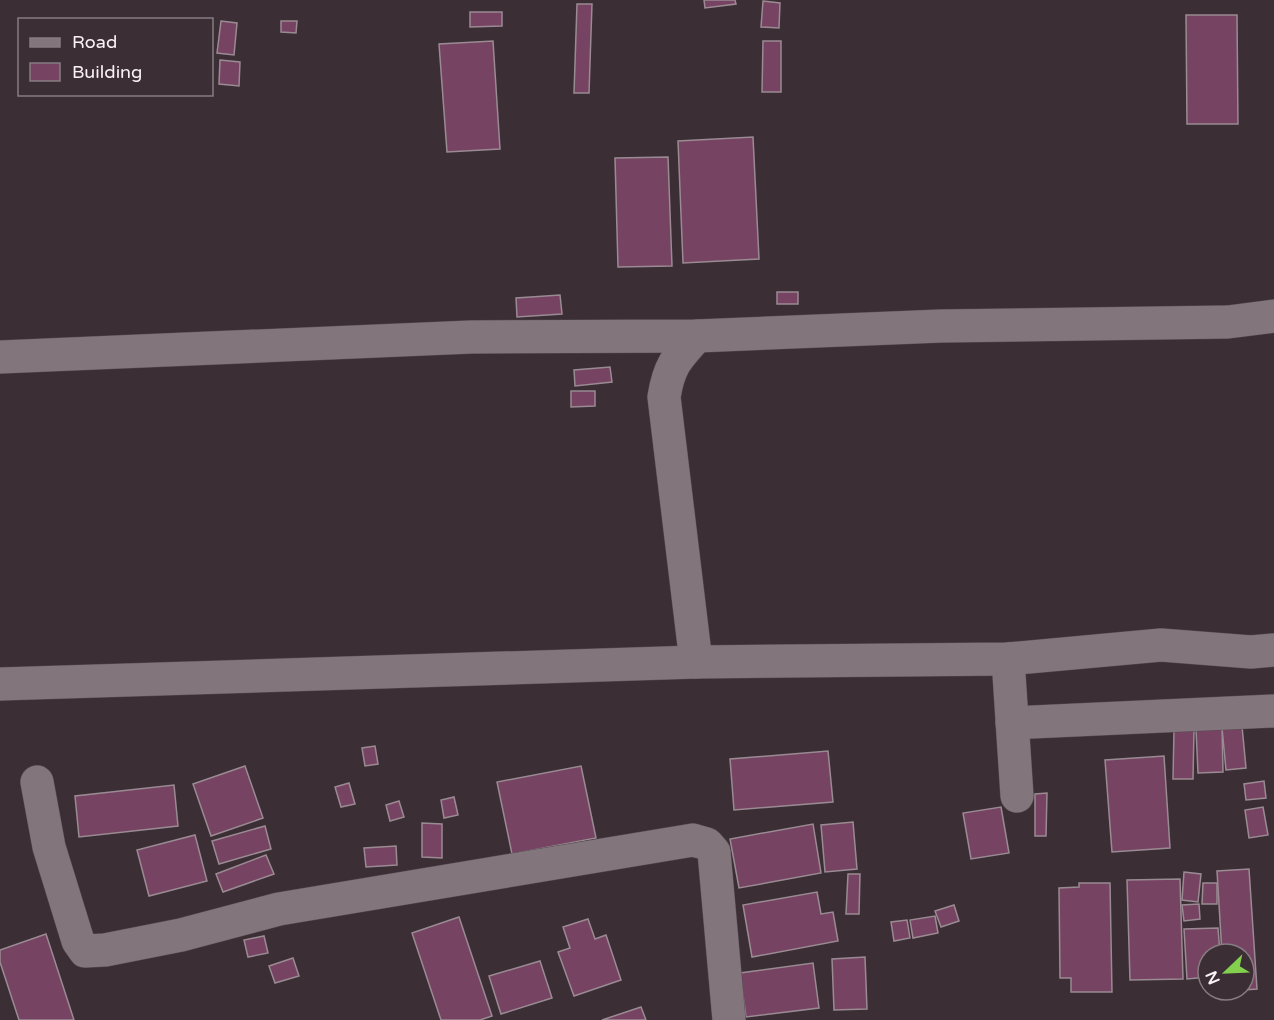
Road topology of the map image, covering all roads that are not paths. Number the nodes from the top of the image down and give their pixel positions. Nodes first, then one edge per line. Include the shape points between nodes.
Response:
1 (1274, 316) edge
2 (697, 336) junction
3 (0, 357) edge
4 (1274, 650) edge
5 (1008, 658) junction
6 (696, 662) junction
7 (0, 684) edge
8 (1274, 711) edge
9 (1012, 723) junction
10 (37, 782) dead end
11 (1017, 796) dead end
12 (729, 1020) edge

1 - 2 street via 1228,322 941,326
2 - 3 street via 471,337
2 - 6 street via 668,374 664,398
4 - 5 street via 1251,652 1161,645
5 - 6 street
5 - 9 street
6 - 7 street
8 - 9 street
9 - 11 street
10 - 12 street via 50,847 78,941 85,951 181,935 291,907 693,840 707,844 714,852

